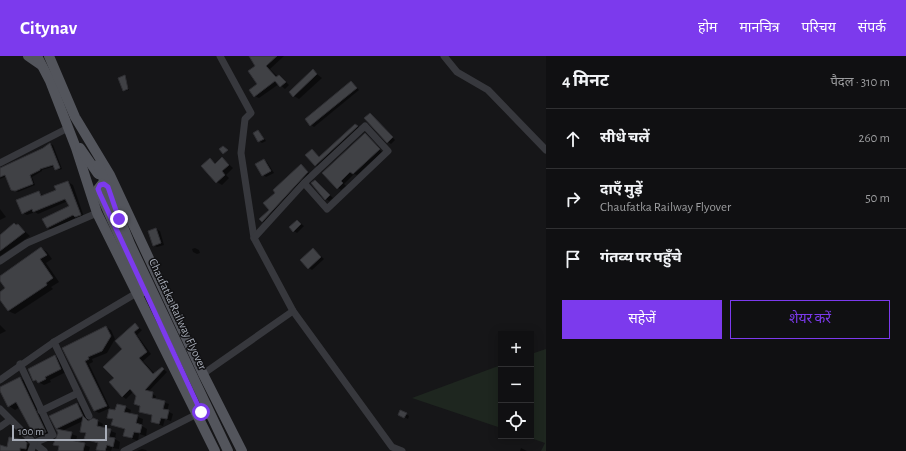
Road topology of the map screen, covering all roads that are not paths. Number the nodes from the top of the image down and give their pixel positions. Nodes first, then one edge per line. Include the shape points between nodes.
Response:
1 (28, 56) edge
2 (37, 56) edge
3 (49, 56) edge
4 (220, 56) edge
5 (444, 56) edge
6 (44, 68) junction
7 (69, 132) junction
8 (82, 132) junction
9 (546, 150) edge
10 (0, 164) edge
11 (100, 175) junction
12 (304, 183) junction
13 (108, 187) junction
14 (92, 198) junction
15 (97, 213) junction
16 (254, 238) junction
17 (0, 261) edge
18 (140, 290) junction
19 (293, 311) junction
20 (54, 342) junction
21 (20, 364) junction
22 (203, 374) junction
23 (0, 380) edge
24 (78, 393) junction
25 (0, 409) edge
26 (41, 411) junction
27 (199, 412) junction
28 (89, 416) dead end
29 (10, 420) junction
30 (0, 427) edge
31 (34, 443) junction
32 (31, 451) edge
33 (44, 451) edge
34 (124, 451) edge
35 (215, 451) edge
36 (219, 451) edge
37 (228, 451) edge
38 (242, 451) edge
39 (402, 451) edge

1 - 6 main road
2 - 6 main road
3 - 8 main road
4 - 16 street via 251,113 245,119 240,153
5 - 9 street via 457,72 488,90
6 - 7 main road
7 - 10 street
7 - 11 main road
7 - 14 main road
8 - 11 main road
8 - 22 main road via 110,175
11 - 13 main road, Chaufatka Railway Flyover
11 - 14 main road via 91,184
12 - 12 street via 365,126 388,151 327,209
12 - 16 street
13 - 18 main road via 102,184 98,189
13 - 37 main road, Chaufatka Railway Flyover via 130,244
14 - 15 main road
15 - 17 street via 28,243
15 - 18 main road
16 - 19 street
18 - 20 street
18 - 27 main road
19 - 22 street
19 - 39 street via 392,447
20 - 21 street
20 - 24 street
21 - 23 street
21 - 26 street
22 - 38 main road
24 - 26 street
24 - 28 street
25 - 29 street
26 - 31 street via 53,435
27 - 34 street
27 - 35 main road
27 - 36 main road
29 - 30 street
29 - 31 street
31 - 32 street
31 - 33 street

